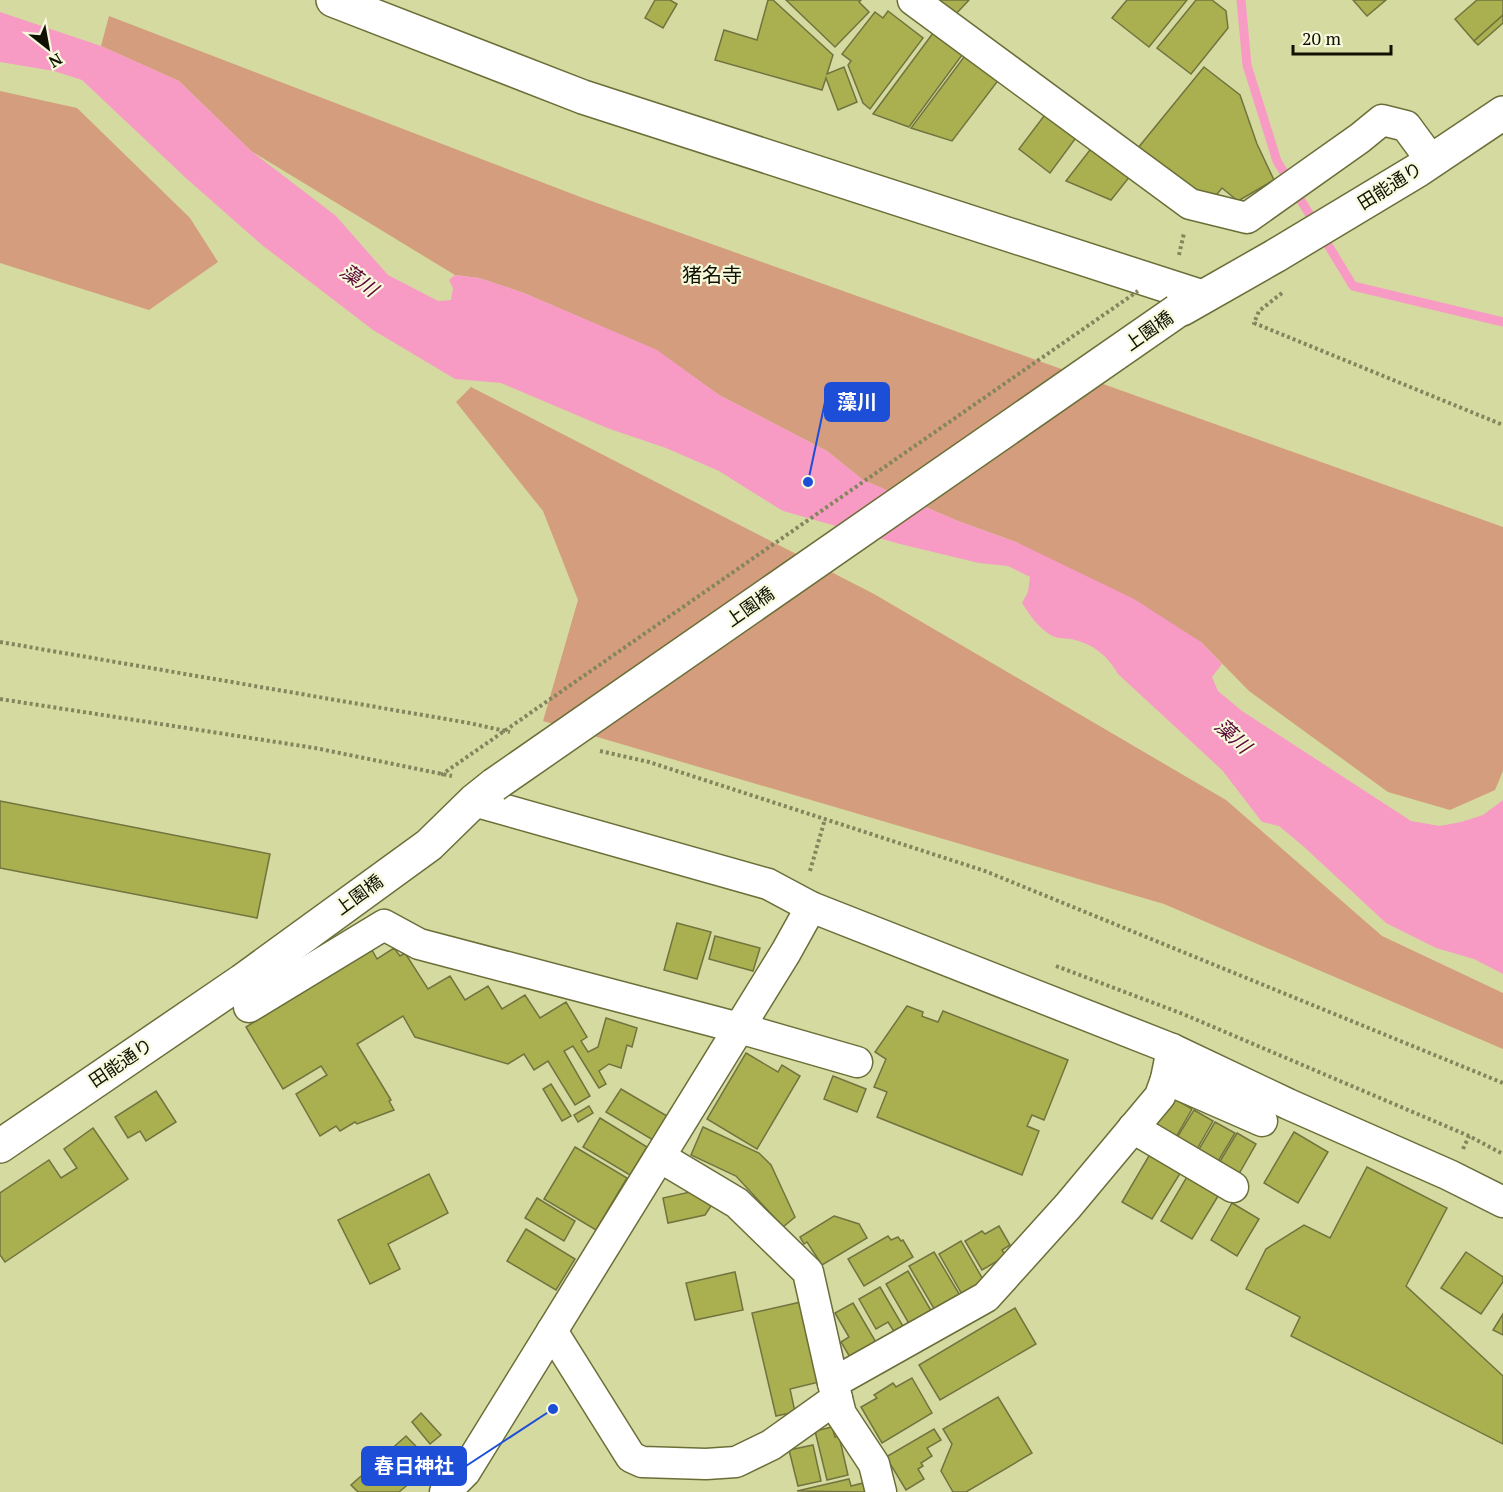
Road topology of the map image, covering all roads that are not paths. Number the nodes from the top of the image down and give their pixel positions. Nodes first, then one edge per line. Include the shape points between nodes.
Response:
1 (333, 0) edge
2 (913, 0) edge
3 (1503, 113) edge
4 (1431, 160) junction
5 (1275, 256) joint
6 (1189, 304) junction
7 (484, 793) junction
8 (811, 907) junction
9 (246, 994) junction
10 (739, 1028) junction
11 (1172, 1049) junction
12 (857, 1062) dead end
13 (1166, 1079) junction
14 (1262, 1121) dead end
15 (1133, 1128) junction
16 (0, 1146) edge
17 (660, 1156) junction
18 (1233, 1187) dead end
19 (1503, 1202) edge
20 (552, 1331) junction
21 (835, 1390) junction
22 (445, 1492) edge
23 (881, 1492) edge

1 - 6 street via 583,97
2 - 4 street via 1190,204 1247,218 1382,120 1406,126
3 - 4 street, 田能通り
4 - 5 street, 田能通り
5 - 6 street, 上園橋
6 - 7 street, 上園橋, bridge
7 - 8 street via 768,884
7 - 9 street, 上園橋 via 429,845
8 - 10 street
8 - 11 street
9 - 10 street via 384,925 419,944
9 - 16 street, 田能通り
10 - 12 street
10 - 17 street
11 - 13 street
11 - 19 street
13 - 14 street
13 - 15 street via 1160,1096
15 - 18 street
15 - 21 street via 986,1297
17 - 20 street
17 - 21 street via 737,1203 808,1272
20 - 21 street via 631,1457 642,1462 735,1462 771,1445
20 - 22 street via 465,1472
21 - 23 street via 842,1414 874,1464

